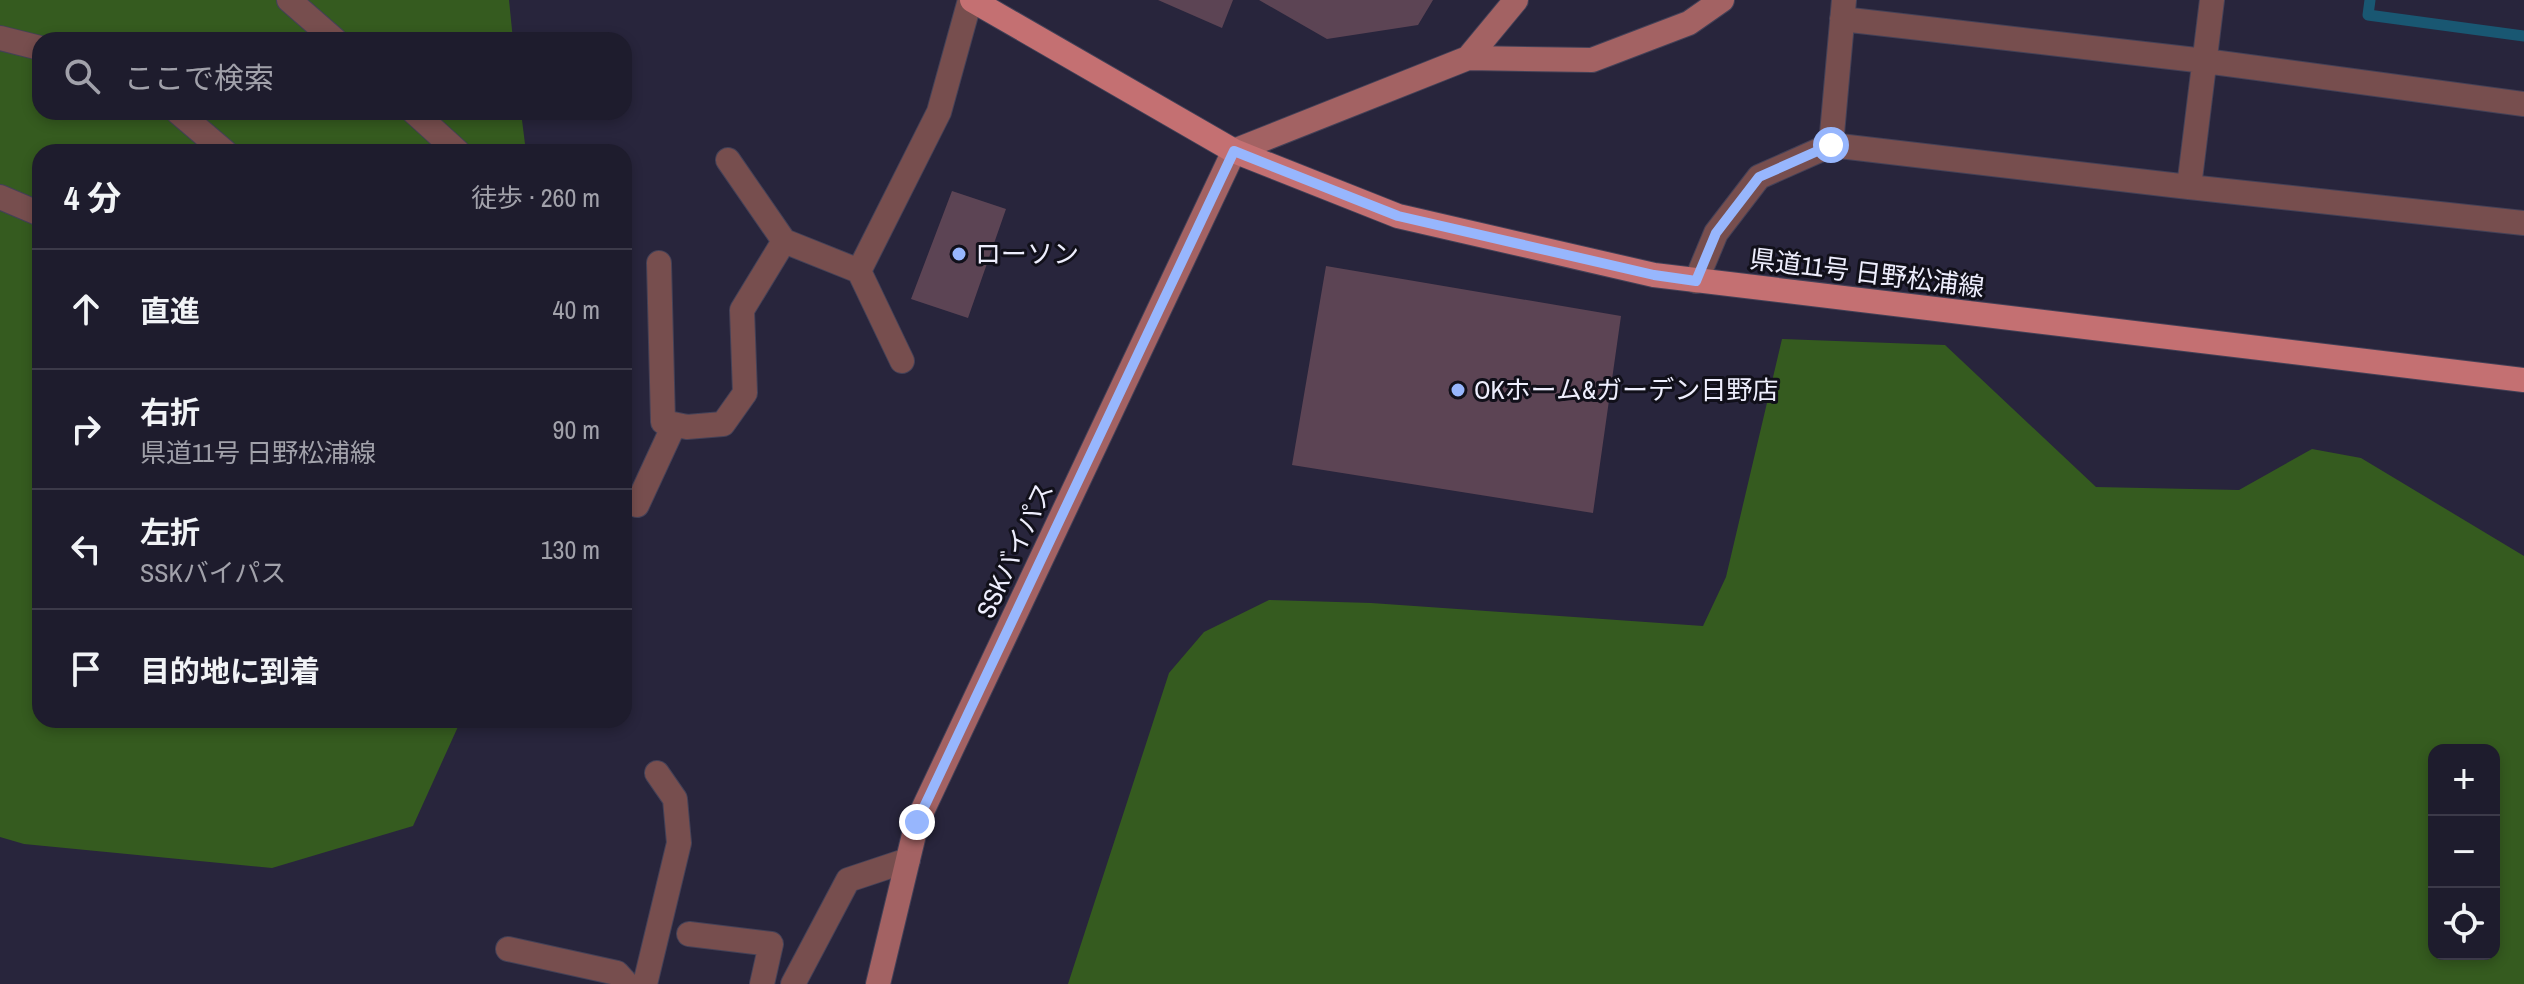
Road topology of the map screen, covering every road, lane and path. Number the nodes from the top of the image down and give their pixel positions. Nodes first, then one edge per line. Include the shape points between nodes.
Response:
1 (289, 0) edge
2 (971, 0) edge
3 (1516, 0) edge
4 (1722, 0) edge
5 (2212, 0) edge
6 (1843, 9) edge
7 (326, 32) edge
8 (0, 38) edge
9 (32, 46) edge
10 (1468, 58) junction
11 (2205, 61) junction
12 (2524, 104) edge
13 (187, 120) edge
14 (423, 120) edge
15 (216, 144) edge
16 (449, 144) edge
17 (1831, 145) junction
18 (1234, 151) junction
19 (728, 160) dead end
20 (2189, 187) junction
21 (0, 197) edge
22 (32, 211) edge
23 (2524, 223) edge
24 (784, 241) junction
25 (659, 263) dead end
26 (859, 271) junction
27 (1696, 281) junction
28 (902, 361) dead end
29 (2524, 380) edge
30 (674, 425) junction
31 (637, 505) dead end
32 (657, 773) dead end
33 (908, 860) junction
34 (689, 934) dead end
35 (508, 949) dead end
36 (627, 984) edge
37 (645, 984) edge
38 (762, 984) edge
39 (793, 984) edge
40 (878, 984) edge

1 - 7 street
2 - 18 main road, 県道11号 日野松浦線
2 - 26 street via 939,112
3 - 10 street
4 - 10 street via 1689,23 1592,60
5 - 11 street
6 - 11 street
6 - 17 street
8 - 9 street
10 - 18 street
11 - 12 street
11 - 20 street
13 - 15 street
14 - 16 street
17 - 20 street
17 - 27 street via 1759,177 1716,233
18 - 27 main road, 県道11号 日野松浦線 via 1398,216
18 - 33 street, SSKバイパス via 917,822
19 - 24 street
20 - 23 street
21 - 22 street
24 - 26 street
24 - 30 street via 742,310 745,393 723,424
25 - 30 street via 663,422
26 - 28 street
27 - 29 main road, 県道11号 日野松浦線
30 - 31 street
32 - 37 street via 675,799 679,843
33 - 39 street via 848,880
33 - 40 street, SSKバイパス
34 - 38 street via 771,944
35 - 36 street via 617,973

